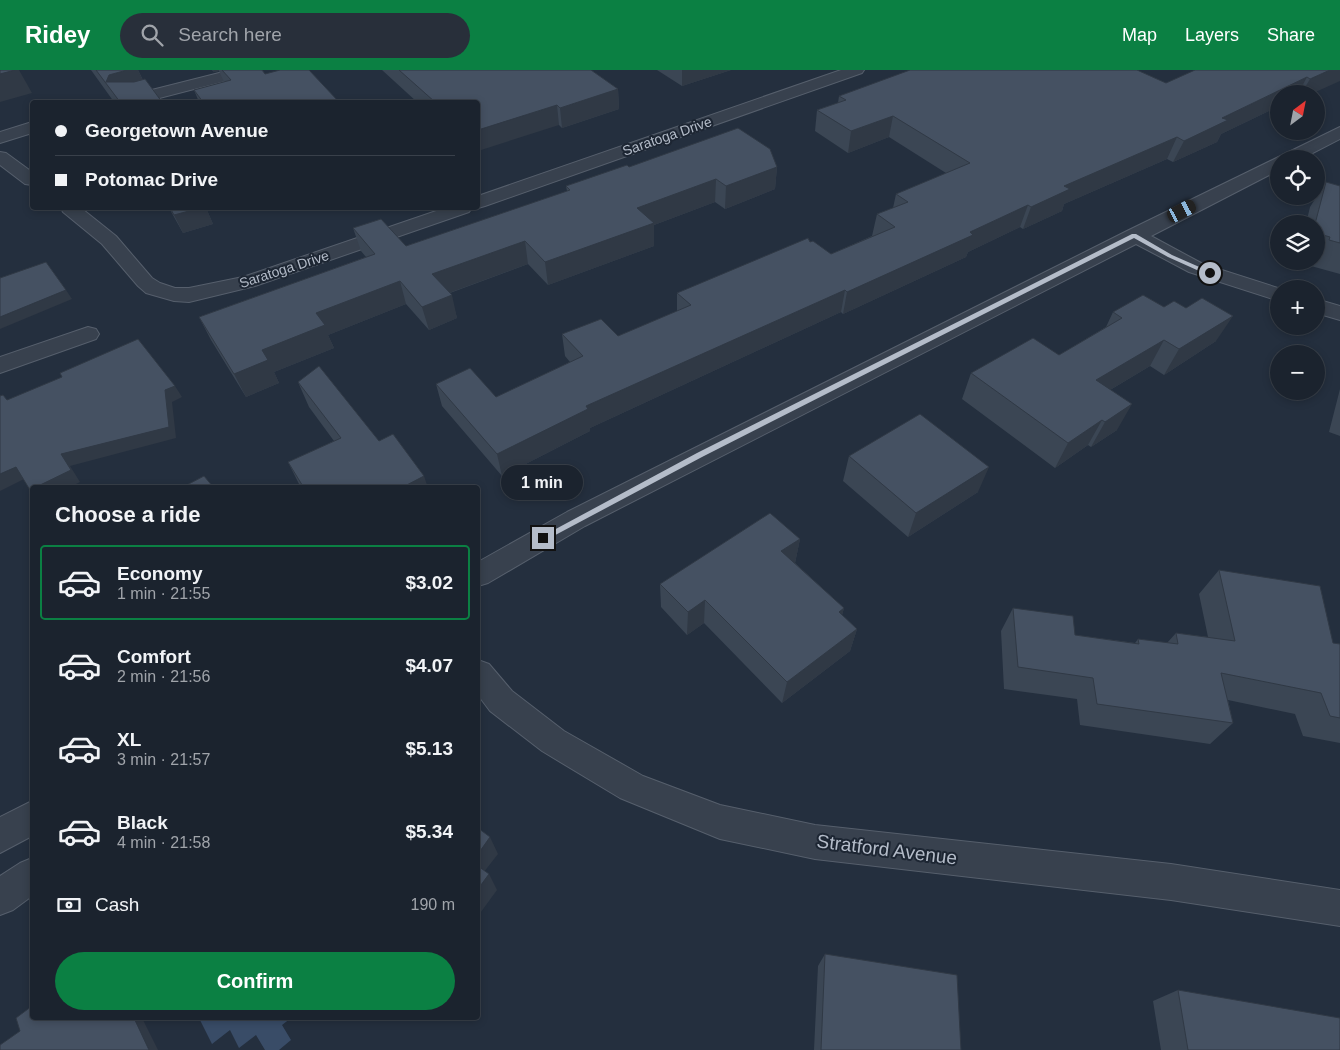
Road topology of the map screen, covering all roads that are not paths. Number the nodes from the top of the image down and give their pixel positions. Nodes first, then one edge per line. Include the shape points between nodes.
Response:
1 (250, 70) edge
2 (856, 70) edge
3 (134, 100) edge
4 (30, 128) edge
5 (1340, 132) edge
6 (0, 138) edge
7 (1305, 150) edge
8 (0, 157) edge
9 (1270, 167) edge
10 (30, 179) edge
11 (480, 201) edge
12 (72, 210) edge
13 (456, 210) edge
14 (1134, 235) junction
15 (1270, 292) edge
16 (1325, 309) edge
17 (1340, 313) edge
18 (88, 334) dead end
19 (0, 365) edge
20 (480, 574) edge
21 (480, 675) edge
22 (30, 818) edge
23 (0, 836) edge
24 (30, 876) edge
25 (0, 897) edge
26 (1340, 908) edge

1 - 3 street
2 - 11 street, Saratoga Drive
4 - 6 street
5 - 7 street
8 - 10 street
9 - 14 street
12 - 13 street, Saratoga Drive via 109,240 153,288 189,295 248,282
14 - 15 street via 1196,268
14 - 20 street via 576,519
16 - 17 street
18 - 19 street
21 - 26 street, Stratford Avenue via 501,701 553,741 632,787 720,822 815,842 1171,882
22 - 23 street
24 - 25 street

